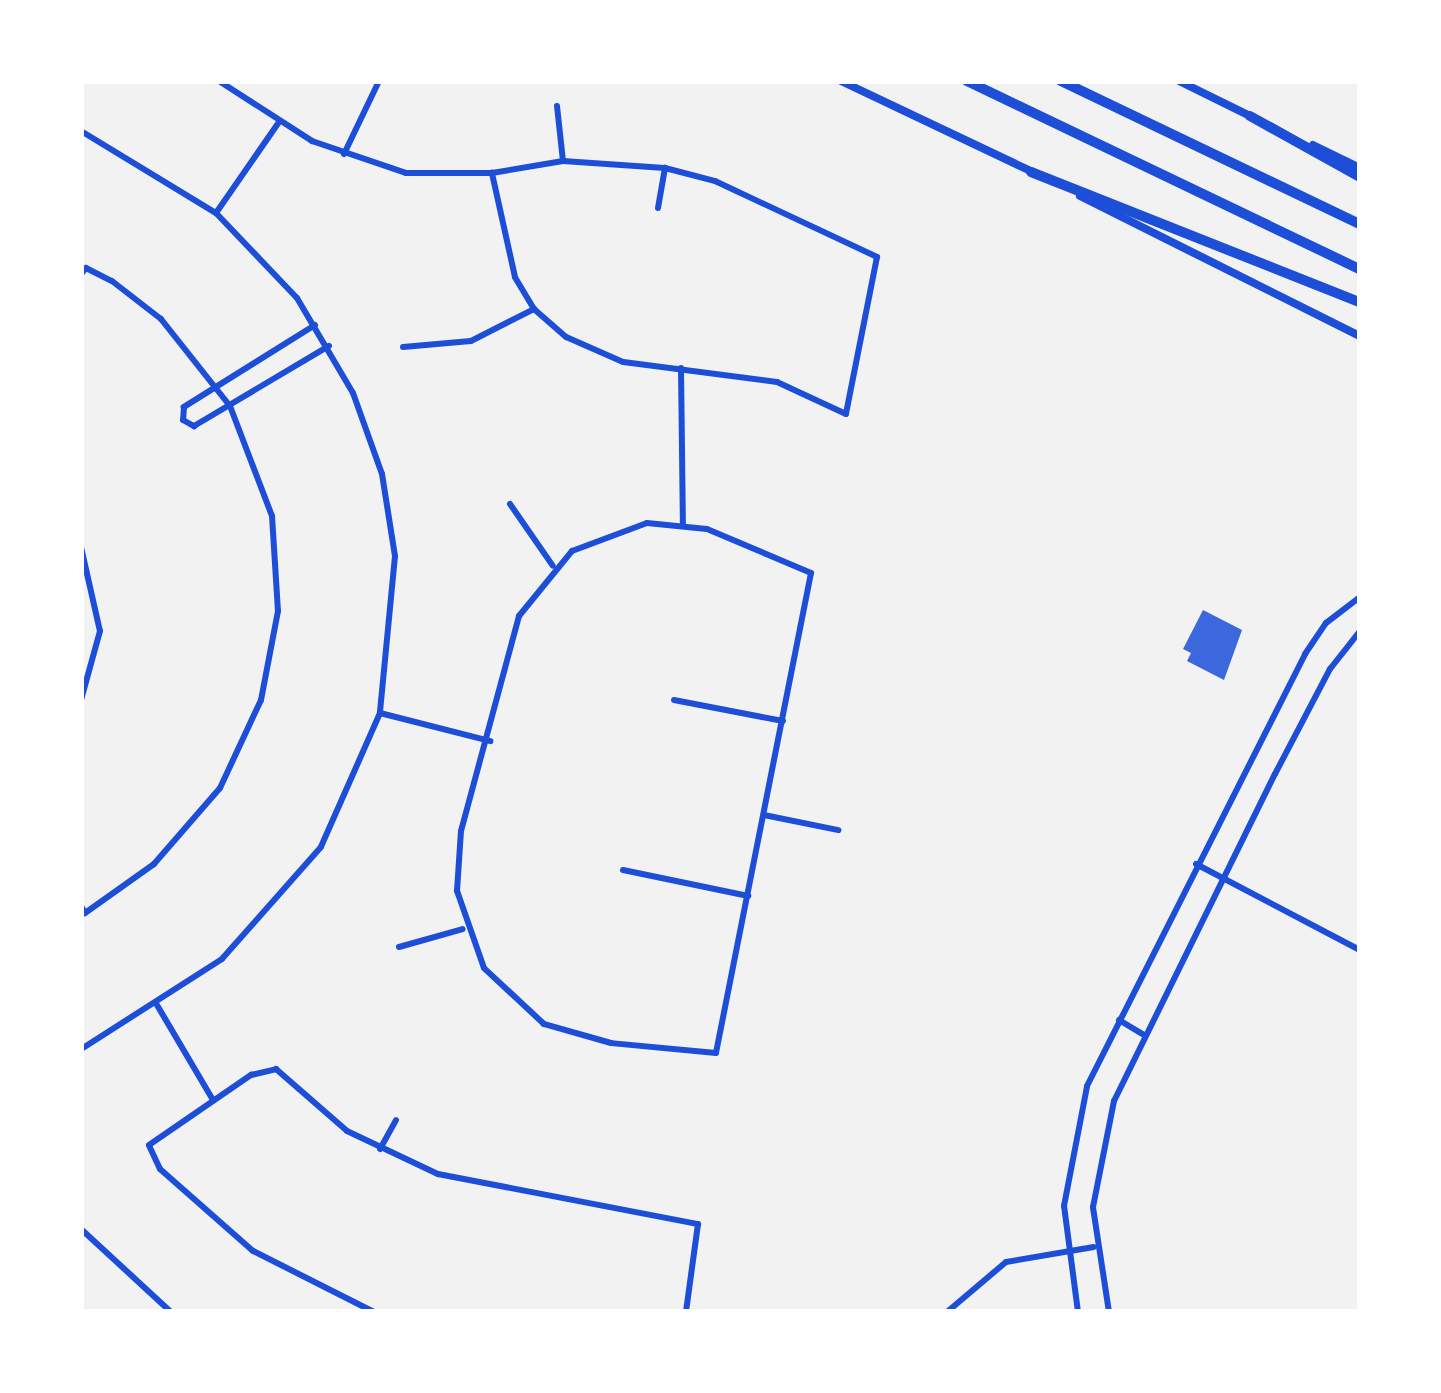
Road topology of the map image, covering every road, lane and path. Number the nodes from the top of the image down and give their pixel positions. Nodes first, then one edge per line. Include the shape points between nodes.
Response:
1 (220, 81) edge
2 (379, 81) edge
3 (841, 81) edge
4 (968, 81) edge
5 (1060, 81) edge
6 (1179, 81) edge
7 (556, 106) dead end
8 (1250, 116) junction
9 (279, 122) junction
10 (81, 131) edge
11 (344, 154) junction
12 (563, 161) junction
13 (665, 168) junction
14 (1360, 168) edge
15 (1031, 172) junction
16 (492, 173) junction
17 (1360, 177) edge
18 (658, 208) dead end
19 (216, 213) junction
20 (1360, 224) edge
21 (1360, 268) edge
22 (83, 271) edge
23 (1360, 302) edge
24 (534, 309) junction
25 (315, 325) junction
26 (1360, 336) edge
27 (328, 346) junction
28 (403, 347) dead end
29 (681, 368) junction
30 (217, 385) junction
31 (230, 406) junction
32 (510, 504) dead end
33 (683, 524) junction
34 (81, 548) edge
35 (553, 566) junction
36 (1360, 596) edge
37 (1360, 631) edge
38 (81, 700) edge
39 (674, 700) dead end
40 (380, 713) junction
41 (783, 722) junction
42 (490, 741) junction
43 (764, 815) junction
44 (838, 830) dead end
45 (1196, 864) junction
46 (623, 870) dead end
47 (1222, 879) junction
48 (748, 896) junction
49 (83, 909) edge
50 (464, 929) junction
51 (399, 947) dead end
52 (1360, 950) edge
53 (157, 1005) junction
54 (1119, 1020) junction
55 (1144, 1035) junction
56 (81, 1049) edge
57 (212, 1100) junction
58 (397, 1120) dead end
59 (380, 1149) junction
60 (81, 1229) edge
61 (1094, 1247) junction
62 (1065, 1249) junction
63 (171, 1312) edge
64 (374, 1312) edge
65 (686, 1312) edge
66 (947, 1312) edge
67 (1078, 1312) edge
68 (1108, 1312) edge

1 - 9 street
2 - 11 street
3 - 15 main road
4 - 21 highway
5 - 20 highway
6 - 8 main road
7 - 12 street
8 - 14 main road
8 - 17 highway
9 - 11 street
9 - 19 street
10 - 19 street
11 - 16 street via 406,173
12 - 13 street
12 - 16 street
13 - 18 street
13 - 29 street via 715,182 877,257 846,414 777,382
15 - 23 highway
15 - 26 main road
16 - 24 street via 501,237
19 - 25 street
22 - 30 street via 161,319
24 - 28 street via 470,341
24 - 29 street via 595,352
25 - 27 street
25 - 30 street
27 - 31 street
27 - 40 street via 382,474 395,556
29 - 33 street
30 - 31 street
30 - 31 street via 184,407 183,420 194,426
31 - 49 street via 259,470 278,563 261,700 220,788 190,828
32 - 35 street
33 - 35 street via 621,528
33 - 41 street via 811,573
34 - 38 street via 100,632
35 - 42 street via 519,616
36 - 45 street via 1326,622 1305,654
37 - 47 street via 1330,669
39 - 41 street
40 - 42 street
40 - 53 street via 321,847 268,915
41 - 43 street
42 - 50 street via 459,844
43 - 44 street
43 - 48 street
45 - 47 street
45 - 54 street
46 - 48 street
47 - 52 street
47 - 55 street
48 - 50 street via 716,1053 611,1043 544,1024 509,999
50 - 51 street
53 - 56 street
53 - 57 street
54 - 55 street
54 - 62 street via 1073,1132
55 - 61 street via 1101,1139
57 - 59 street via 276,1069 316,1108
57 - 64 street via 148,1145 160,1169 254,1250
58 - 59 street
59 - 65 street via 472,1185 698,1224
60 - 63 street
61 - 62 street
61 - 68 street
62 - 66 street via 1006,1262
62 - 67 street

